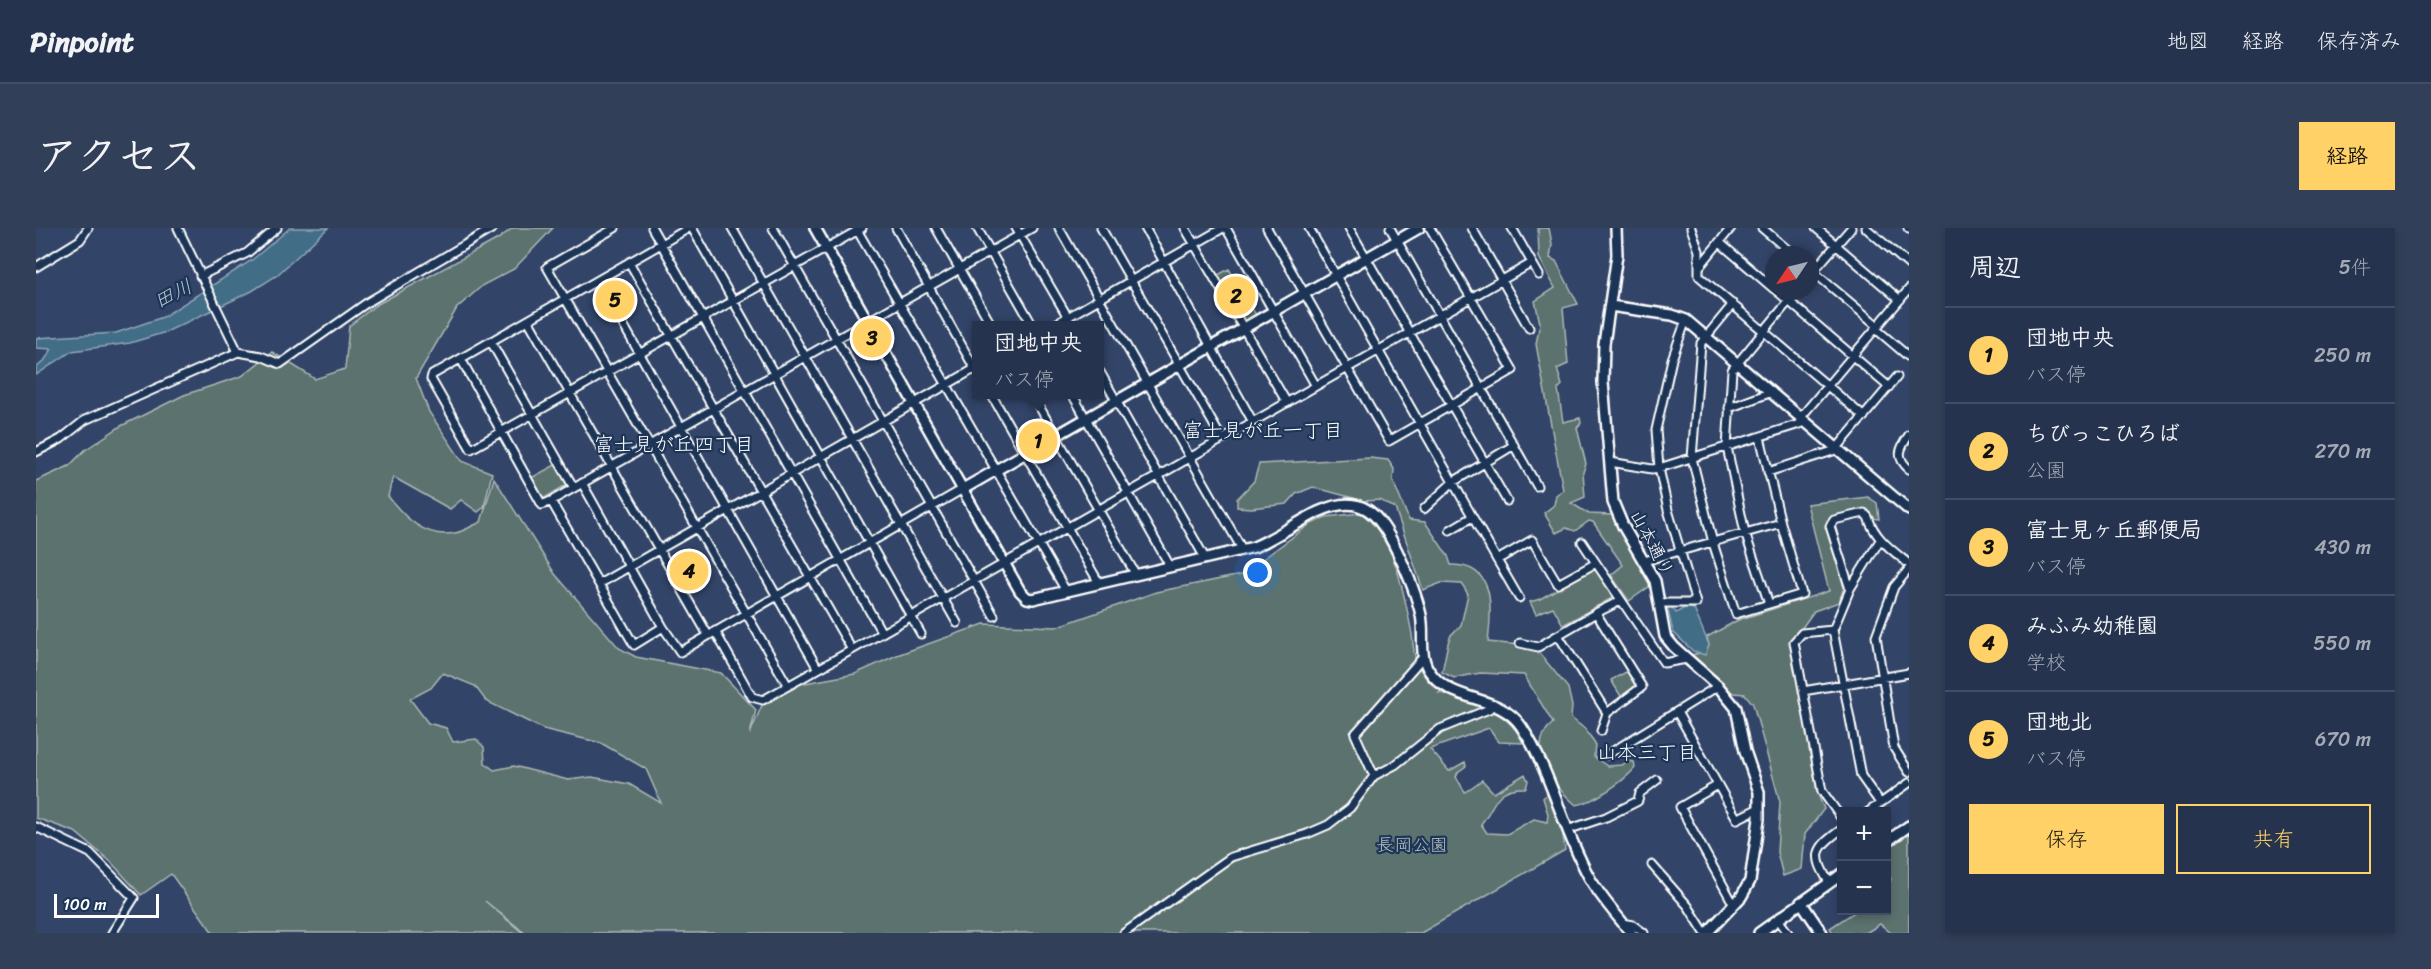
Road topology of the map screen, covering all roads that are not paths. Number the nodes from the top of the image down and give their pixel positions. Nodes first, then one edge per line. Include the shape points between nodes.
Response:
1 (88, 228) edge
2 (178, 228) edge
3 (277, 228) edge
4 (493, 228) edge
5 (615, 228) edge
6 (652, 228) edge
7 (691, 228) edge
8 (732, 228) edge
9 (773, 228) edge
10 (814, 228) edge
11 (896, 228) edge
12 (936, 228) edge
13 (977, 228) edge
14 (1032, 228) edge
15 (1059, 228) edge
16 (1101, 228) edge
17 (1144, 228) edge
18 (1185, 228) edge
19 (1224, 228) edge
20 (1268, 228) edge
21 (1309, 228) edge
22 (1349, 228) edge
23 (1390, 228) edge
24 (1419, 228) edge
25 (1430, 228) edge
26 (1472, 228) edge
27 (1512, 228) edge
28 (1616, 228) edge
29 (1691, 228) edge
30 (1731, 228) edge
31 (1762, 228) edge
32 (1816, 228) edge
33 (1851, 228) edge
34 (1866, 228) edge
35 (858, 229) edge
36 (1018, 231) edge
37 (1398, 240) junction
38 (1719, 242) junction
39 (661, 244) junction
40 (1194, 244) junction
41 (1836, 245) junction
42 (1783, 246) edge
43 (826, 248) junction
44 (991, 252) junction
45 (1367, 258) junction
46 (629, 262) junction
47 (1163, 262) junction
48 (1532, 263) junction
49 (1819, 263) edge
50 (1909, 265) edge
51 (795, 266) junction
52 (1700, 266) junction
53 (36, 267) edge
54 (960, 269) junction
55 (1539, 274) dead end
56 (1336, 276) junction
57 (201, 277) junction
58 (1819, 279) edge
59 (598, 280) junction
60 (1131, 280) junction
61 (1502, 280) junction
62 (1765, 281) edge
63 (764, 284) junction
64 (929, 287) junction
65 (1909, 289) edge
66 (1305, 293) junction
67 (565, 298) junction
68 (1099, 298) junction
69 (1471, 298) junction
70 (1900, 300) junction
71 (734, 301) junction
72 (1788, 301) joint
73 (900, 303) junction
74 (1733, 304) junction
75 (1610, 306) junction
76 (1274, 311) junction
77 (1440, 315) junction
78 (1068, 316) junction
79 (703, 318) junction
80 (528, 320) junction
81 (1686, 320) junction
82 (989, 321) edge
83 (1030, 321) edge
84 (1060, 321) edge
85 (1070, 321) edge
86 (867, 322) junction
87 (1877, 327) junction
88 (1243, 328) junction
89 (1530, 328) dead end
90 (1763, 330) junction
91 (1410, 333) junction
92 (673, 335) junction
93 (1706, 336) junction
94 (837, 339) junction
95 (491, 342) junction
96 (1211, 347) junction
97 (1378, 351) junction
98 (238, 352) junction
99 (640, 354) junction
100 (1852, 356) junction
101 (805, 357) junction
102 (1909, 357) edge
103 (461, 359) junction
104 (972, 362) edge
105 (1736, 362) junction
106 (1179, 365) junction
107 (1347, 368) junction
108 (972, 371) edge
109 (608, 372) junction
110 (775, 374) junction
111 (1897, 377) dead end
112 (1104, 379) edge
113 (1148, 383) junction
114 (947, 385) junction
115 (1316, 386) junction
116 (1827, 386) junction
117 (1889, 387) junction
118 (1482, 388) junction
119 (745, 391) junction
120 (1772, 392) junction
121 (571, 394) junction
122 (994, 399) edge
123 (1035, 399) edge
124 (1075, 399) edge
125 (1116, 401) junction
126 (1287, 403) junction
127 (914, 404) junction
128 (1450, 406) junction
129 (714, 408) junction
130 (1729, 408) junction
131 (532, 415) junction
132 (1864, 417) junction
133 (1086, 418) junction
134 (1804, 419) junction
135 (883, 422) junction
136 (1254, 422) junction
137 (1420, 424) junction
138 (681, 427) junction
139 (501, 432) junction
140 (1909, 435) edge
141 (1056, 436) junction
142 (1760, 437) junction
143 (852, 439) junction
144 (1222, 440) junction
145 (1514, 445) junction
146 (648, 446) junction
147 (1727, 447) junction
148 (1838, 449) junction
149 (36, 452) edge
150 (1025, 453) junction
151 (821, 457) junction
152 (1190, 458) junction
153 (1692, 458) junction
154 (1610, 462) junction
155 (1484, 463) junction
156 (613, 466) junction
157 (1659, 468) junction
158 (1909, 469) edge
159 (994, 471) junction
160 (1768, 472) junction
161 (792, 474) junction
162 (1158, 476) junction
163 (1453, 482) junction
164 (582, 483) junction
165 (1537, 486) dead end
166 (574, 488) junction
167 (963, 489) junction
168 (761, 491) junction
169 (1128, 493) junction
170 (551, 501) junction
171 (1507, 501) dead end
172 (931, 507) junction
173 (1424, 509) dead end
174 (729, 510) junction
175 (1099, 510) junction
176 (1909, 510) edge
177 (1472, 517) junction
178 (1780, 523) junction
179 (900, 524) junction
180 (696, 528) junction
181 (1067, 528) junction
182 (1450, 530) dead end
183 (1746, 533) junction
184 (1880, 540) junction
185 (870, 541) junction
186 (1582, 542) dead end
187 (1713, 543) junction
188 (1038, 544) junction
189 (660, 549) junction
190 (1242, 549) junction
191 (1680, 552) junction
192 (840, 558) junction
193 (1205, 558) junction
194 (1497, 560) junction
195 (1644, 561) junction
196 (1005, 563) junction
197 (1596, 563) junction
198 (629, 566) junction
199 (1170, 566) junction
200 (1909, 567) edge
201 (1136, 574) junction
202 (808, 576) junction
203 (973, 581) junction
204 (1100, 583) junction
205 (599, 584) junction
206 (1850, 589) junction
207 (1066, 591) junction
208 (776, 594) junction
209 (943, 598) junction
210 (1519, 598) dead end
211 (1620, 601) junction
212 (1660, 603) junction
213 (1769, 604) junction
214 (745, 613) junction
215 (1596, 614) junction
216 (912, 616) junction
217 (994, 616) dead end
218 (957, 624) dead end
219 (663, 627) junction
220 (1833, 630) junction
221 (711, 633) junction
222 (882, 633) junction
223 (921, 634) dead end
224 (1558, 635) junction
225 (1520, 643) dead end
226 (852, 650) junction
227 (1423, 657) junction
228 (1687, 659) junction
229 (818, 669) junction
230 (1909, 673) edge
231 (1883, 678) junction
232 (1843, 685) junction
233 (788, 686) junction
234 (1718, 686) junction
235 (1803, 691) junction
236 (1494, 704) junction
237 (1677, 712) junction
238 (1607, 713) junction
239 (1600, 731) dead end
240 (1607, 755) dead end
241 (1909, 772) edge
242 (1374, 776) junction
243 (1657, 780) dead end
244 (1909, 783) edge
245 (1718, 785) junction
246 (1880, 803) junction
247 (1875, 807) edge
248 (1759, 808) junction
249 (1837, 812) edge
250 (1909, 826) edge
251 (36, 827) edge
252 (1570, 830) junction
253 (1837, 833) edge
254 (1891, 839) edge
255 (1652, 865) dead end
256 (1837, 877) edge
257 (1829, 882) junction
258 (1801, 902) junction
259 (1734, 905) junction
260 (1778, 919) junction
261 (1623, 923) junction
262 (112, 933) edge
263 (1124, 933) edge
264 (1631, 933) edge
265 (1644, 933) edge
266 (1706, 933) edge
267 (1759, 933) edge
268 (1788, 933) edge
269 (1822, 933) edge

1 - 53 street via 80,240
2 - 57 street
3 - 57 street via 247,253
4 - 98 street via 368,302 280,364
5 - 67 street via 547,267
6 - 39 street
7 - 39 street
7 - 71 street
8 - 63 street
9 - 51 street
10 - 43 street
11 - 64 street
12 - 54 street
13 - 44 street
14 - 36 street
15 - 68 street
16 - 60 street
17 - 47 street
18 - 40 street
19 - 40 street
19 - 76 street
20 - 66 street
21 - 56 street
22 - 45 street
23 - 37 street
24 - 37 street
25 - 69 street
26 - 61 street
27 - 48 street
28 - 75 street, 山本通り via 1617,255
29 - 52 street
30 - 38 street
31 - 42 street
32 - 41 street
33 - 41 street
34 - 50 street
35 - 43 street
35 - 73 street
36 - 44 street
36 - 78 street
37 - 45 street
37 - 77 street
38 - 52 street
38 - 62 street
39 - 46 street
39 - 79 street
40 - 47 street
40 - 88 street
41 - 49 street
41 - 70 street
43 - 51 street
43 - 86 street
44 - 54 street
44 - 83 street
45 - 56 street
45 - 91 street
46 - 59 street
46 - 92 street
47 - 60 street
47 - 96 street
48 - 55 street
48 - 61 street
51 - 63 street
51 - 94 street
52 - 74 street via 1699,276
54 - 64 street
54 - 82 street
56 - 66 street
56 - 97 street
57 - 98 street
58 - 87 street
59 - 67 street
59 - 99 street
60 - 68 street
60 - 106 street
61 - 69 street
61 - 89 street
63 - 71 street
63 - 101 street
64 - 73 street
64 - 104 street
65 - 70 street
66 - 76 street
66 - 107 street
67 - 80 street
67 - 109 street
68 - 78 street
68 - 113 street
69 - 77 street
69 - 118 street via 1513,370
70 - 87 street
71 - 79 street
71 - 110 street
72 - 90 street
72 - 100 street
73 - 86 street
73 - 114 street
74 - 90 street
74 - 93 street
75 - 81 street
75 - 154 street, 山本通り via 1603,382
76 - 88 street
76 - 115 street
77 - 91 street
77 - 118 street
78 - 84 street
78 - 85 street
79 - 92 street
79 - 119 street
80 - 95 street
80 - 121 street
81 - 93 street
81 - 157 street via 1672,359 1656,430
86 - 94 street
86 - 127 street
87 - 100 street
87 - 102 street
88 - 96 street
88 - 126 street
90 - 105 street
90 - 116 street
91 - 97 street
91 - 128 street
92 - 99 street
92 - 129 street
93 - 105 street
93 - 153 street via 1701,343
94 - 101 street
94 - 135 street
95 - 103 street
95 - 131 street
96 - 106 street
96 - 136 street
97 - 107 street
97 - 137 street
98 - 149 street via 86,420
99 - 109 street
99 - 138 street
100 - 116 street
100 - 117 street
101 - 110 street
101 - 143 street
103 - 139 street
103 - 139 street via 431,379 471,449
105 - 120 street
105 - 130 street
106 - 113 street
106 - 144 street
107 - 115 street
107 - 137 street via 1389,441
108 - 114 street
109 - 121 street
109 - 146 street
110 - 119 street
110 - 151 street
111 - 117 street
112 - 125 street
113 - 125 street
113 - 152 street
114 - 127 street
114 - 159 street
115 - 126 street
116 - 132 street
116 - 134 street
117 - 132 street
118 - 128 street
118 - 145 street
119 - 129 street
119 - 161 street
120 - 130 street
120 - 134 street
121 - 131 street
121 - 156 street
122 - 150 street
123 - 141 street
124 - 133 street
125 - 133 street
125 - 162 street
126 - 136 street
127 - 135 street
127 - 167 street
128 - 137 street
128 - 155 street
129 - 138 street
129 - 168 street
130 - 147 street
131 - 139 street
131 - 166 street
132 - 148 street
133 - 141 street
133 - 169 street
134 - 142 street
134 - 148 street
135 - 143 street
135 - 172 street
136 - 144 street
137 - 163 street
138 - 146 street
138 - 174 street
139 - 170 street via 542,506
140 - 158 street via 1900,449 1900,457
141 - 150 street
141 - 175 street
142 - 147 street
142 - 160 street
143 - 151 street
143 - 179 street
144 - 152 street
145 - 155 street
145 - 165 street
146 - 156 street
146 - 180 street
147 - 153 street
147 - 183 street
148 - 160 street
148 - 176 street
150 - 159 street
150 - 181 street
151 - 161 street
151 - 185 street
152 - 162 street
152 - 190 street
153 - 157 street
153 - 187 street
154 - 157 street
154 - 195 street, 山本通り via 1616,510
155 - 163 street
155 - 171 street
156 - 164 street
156 - 189 street
157 - 191 street
159 - 167 street
159 - 188 street
160 - 178 street
161 - 168 street
161 - 192 street
162 - 169 street
162 - 193 street
163 - 173 street
163 - 177 street
164 - 166 street
164 - 198 street
166 - 170 street
167 - 172 street
167 - 196 street
168 - 174 street
168 - 202 street
169 - 175 street
169 - 199 street
170 - 205 street
172 - 179 street
172 - 203 street
174 - 180 street
174 - 208 street
175 - 181 street
175 - 201 street
177 - 182 street
177 - 194 street
178 - 183 street
178 - 213 street via 1802,594
179 - 185 street
179 - 209 street
180 - 189 street
180 - 214 street
181 - 188 street
181 - 204 street
183 - 187 street
183 - 213 street
184 - 200 street
184 - 206 street
184 - 206 street via 1863,513 1830,523
185 - 192 street
185 - 216 street
186 - 197 street
187 - 191 street
187 - 213 street via 1736,614
188 - 196 street
188 - 207 street
189 - 198 street
189 - 221 street
190 - 193 street
190 - 227 street via 1280,536 1318,512 1334,507 1353,504 1370,511 1382,521 1417,597
191 - 195 street
191 - 212 street via 1696,603
192 - 202 street
192 - 222 street
193 - 199 street
194 - 197 street via 1532,540 1558,584
194 - 210 street
195 - 212 street, 山本通り via 1658,588
196 - 203 street
196 - 207 street via 1027,598
197 - 211 street
198 - 205 street
198 - 219 street
199 - 201 street
200 - 231 street via 1894,587 1876,636
201 - 204 street
202 - 208 street
202 - 226 street
203 - 209 street
203 - 217 street
204 - 207 street
205 - 219 street via 634,645
206 - 220 street
208 - 214 street
208 - 229 street
209 - 216 street
209 - 218 street
211 - 215 street
211 - 228 street via 1664,663
212 - 228 street, 山本通り via 1665,636
214 - 221 street
214 - 233 street
215 - 224 street
215 - 238 street via 1642,687
216 - 222 street
216 - 223 street
219 - 221 street via 680,652
220 - 232 street
220 - 235 street via 1802,633 1794,642
221 - 233 street via 752,697 763,700
222 - 226 street
224 - 225 street via 1538,647
224 - 238 street
226 - 229 street
227 - 236 street via 1435,680 1446,688
227 - 242 street via 1355,734
228 - 234 street, 山本通り
229 - 233 street
230 - 231 street
231 - 232 street
231 - 241 street via 1894,748
232 - 235 street
232 - 246 street via 1861,776
234 - 237 street
234 - 248 street, 山本通り via 1732,700 1738,716 1759,792
235 - 249 street via 1822,791
236 - 242 street via 1440,729 1395,765
236 - 252 street via 1520,725
237 - 240 street
237 - 245 street
238 - 239 street
242 - 263 street via 1350,808 1328,825 1231,857
243 - 252 street via 1640,793 1638,801
244 - 246 street
245 - 248 street via 1737,819
245 - 259 street via 1680,807
246 - 247 street
248 - 259 street, 山本通り via 1753,872
250 - 254 street
251 - 262 street via 90,853 134,898
252 - 261 street via 1587,873
253 - 257 street via 1818,850 1818,865
255 - 266 street
256 - 257 street
257 - 258 street
258 - 260 street
258 - 269 street
259 - 266 street, 山本通り
260 - 267 street
260 - 268 street
261 - 264 street
261 - 265 street

